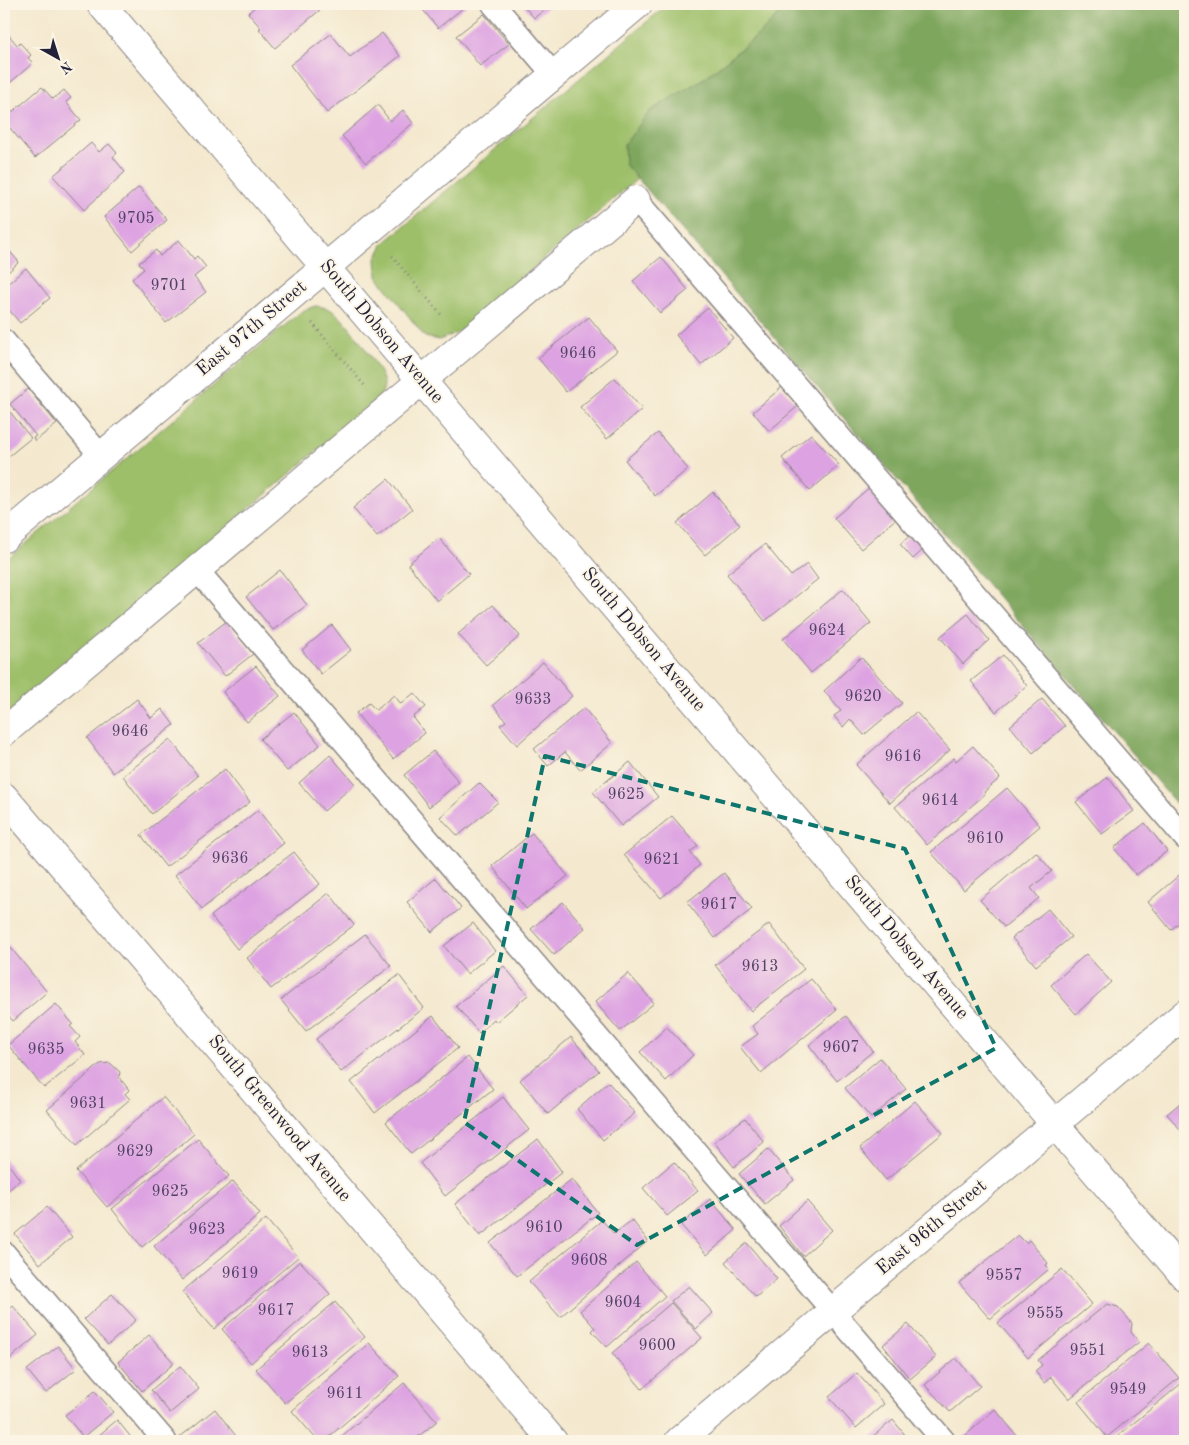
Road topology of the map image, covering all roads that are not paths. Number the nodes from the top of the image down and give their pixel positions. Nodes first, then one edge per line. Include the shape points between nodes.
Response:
1 (101, 4) edge
2 (493, 4) edge
3 (638, 4) edge
4 (554, 75) junction
5 (636, 200) joint
6 (325, 267) junction
7 (4, 341) edge
8 (422, 380) junction
9 (101, 456) junction
10 (4, 538) edge
11 (197, 570) junction
12 (4, 732) edge
13 (4, 797) edge
14 (1185, 838) edge
15 (1185, 1014) edge
16 (1055, 1124) junction
17 (4, 1253) edge
18 (1185, 1277) edge
19 (832, 1312) junction
20 (164, 1441) edge
21 (553, 1441) edge
22 (679, 1441) edge
23 (944, 1441) edge

1 - 6 street, South Dobson Avenue
2 - 4 lane
3 - 4 street, East 97th Street
4 - 6 street, East 97th Street
5 - 8 street
5 - 14 lane
6 - 8 street, South Dobson Avenue
6 - 9 street, East 97th Street
7 - 9 lane
8 - 11 street
8 - 16 street, South Dobson Avenue
9 - 10 street, East 97th Street
11 - 12 street
11 - 19 lane
13 - 21 street, South Greenwood Avenue
15 - 16 street, East 96th Street
16 - 18 street, South Dobson Avenue
16 - 19 street, East 96th Street
17 - 20 lane
19 - 22 street, East 96th Street
19 - 23 lane

